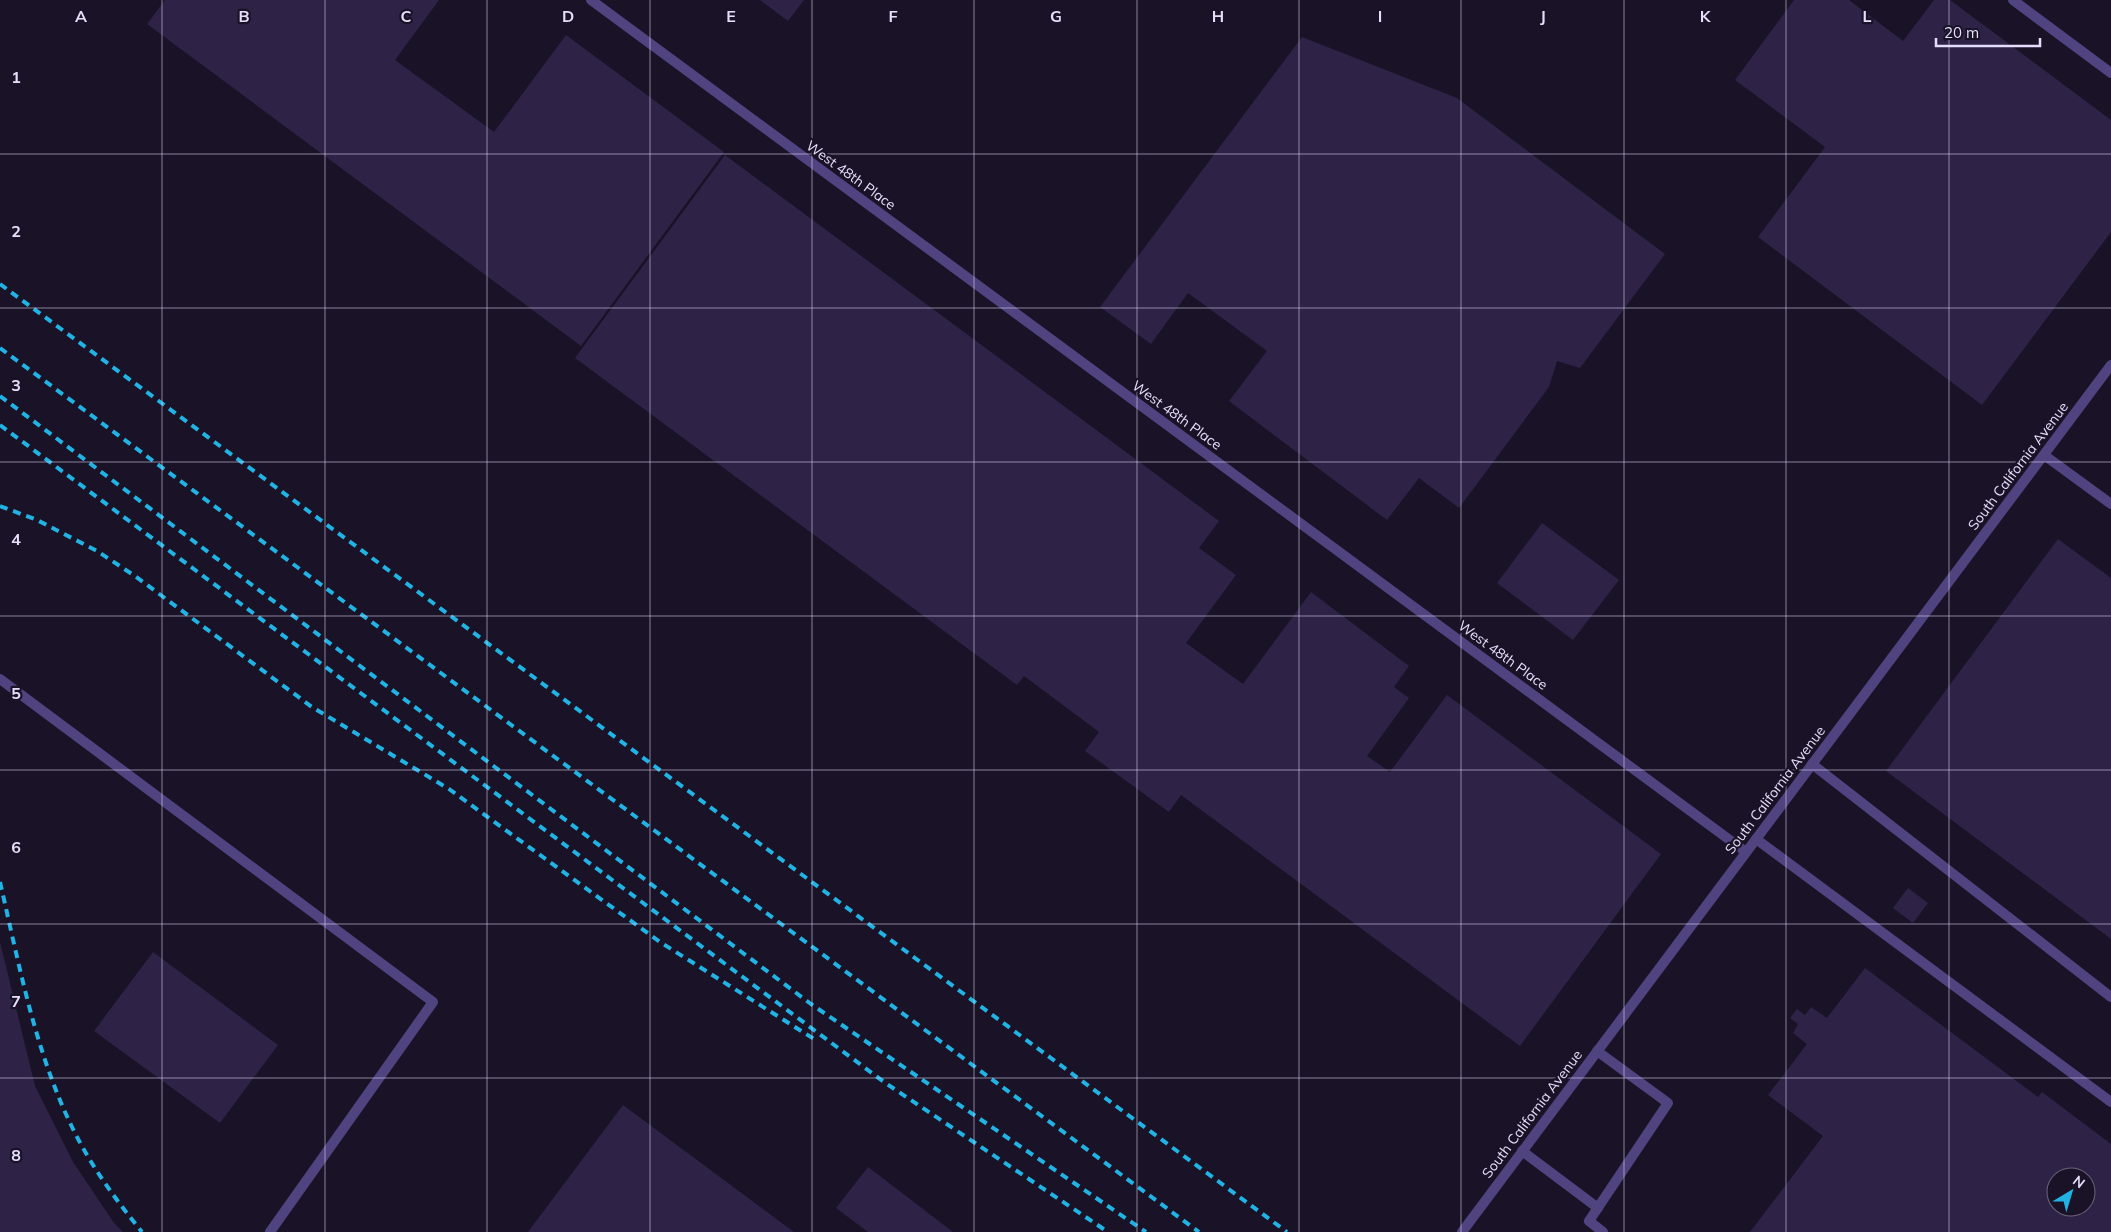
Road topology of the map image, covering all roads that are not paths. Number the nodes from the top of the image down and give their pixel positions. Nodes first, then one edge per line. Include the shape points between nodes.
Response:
1 (591, 0) edge
2 (2013, 0) edge
3 (2111, 73) edge
4 (2111, 365) edge
5 (2044, 455) junction
6 (2111, 504) edge
7 (0, 679) edge
8 (1812, 764) junction
9 (1756, 839) junction
10 (1746, 852) junction
11 (2111, 997) edge
12 (1597, 1051) junction
13 (2111, 1102) edge
14 (1522, 1151) junction
15 (1598, 1208) junction
16 (270, 1232) edge
17 (1462, 1232) edge
18 (1603, 1232) edge

1 - 10 street, West 48th Place
2 - 3 street
4 - 5 street, South California Avenue
5 - 6 street
5 - 8 street, South California Avenue
7 - 16 street via 433,1002
8 - 9 street, South California Avenue
8 - 11 street
9 - 10 street, South California Avenue
9 - 13 street
10 - 12 street, South California Avenue
12 - 14 street, South California Avenue
12 - 15 street via 1668,1103
14 - 15 street
14 - 17 street, South California Avenue
15 - 18 street via 1589,1221

